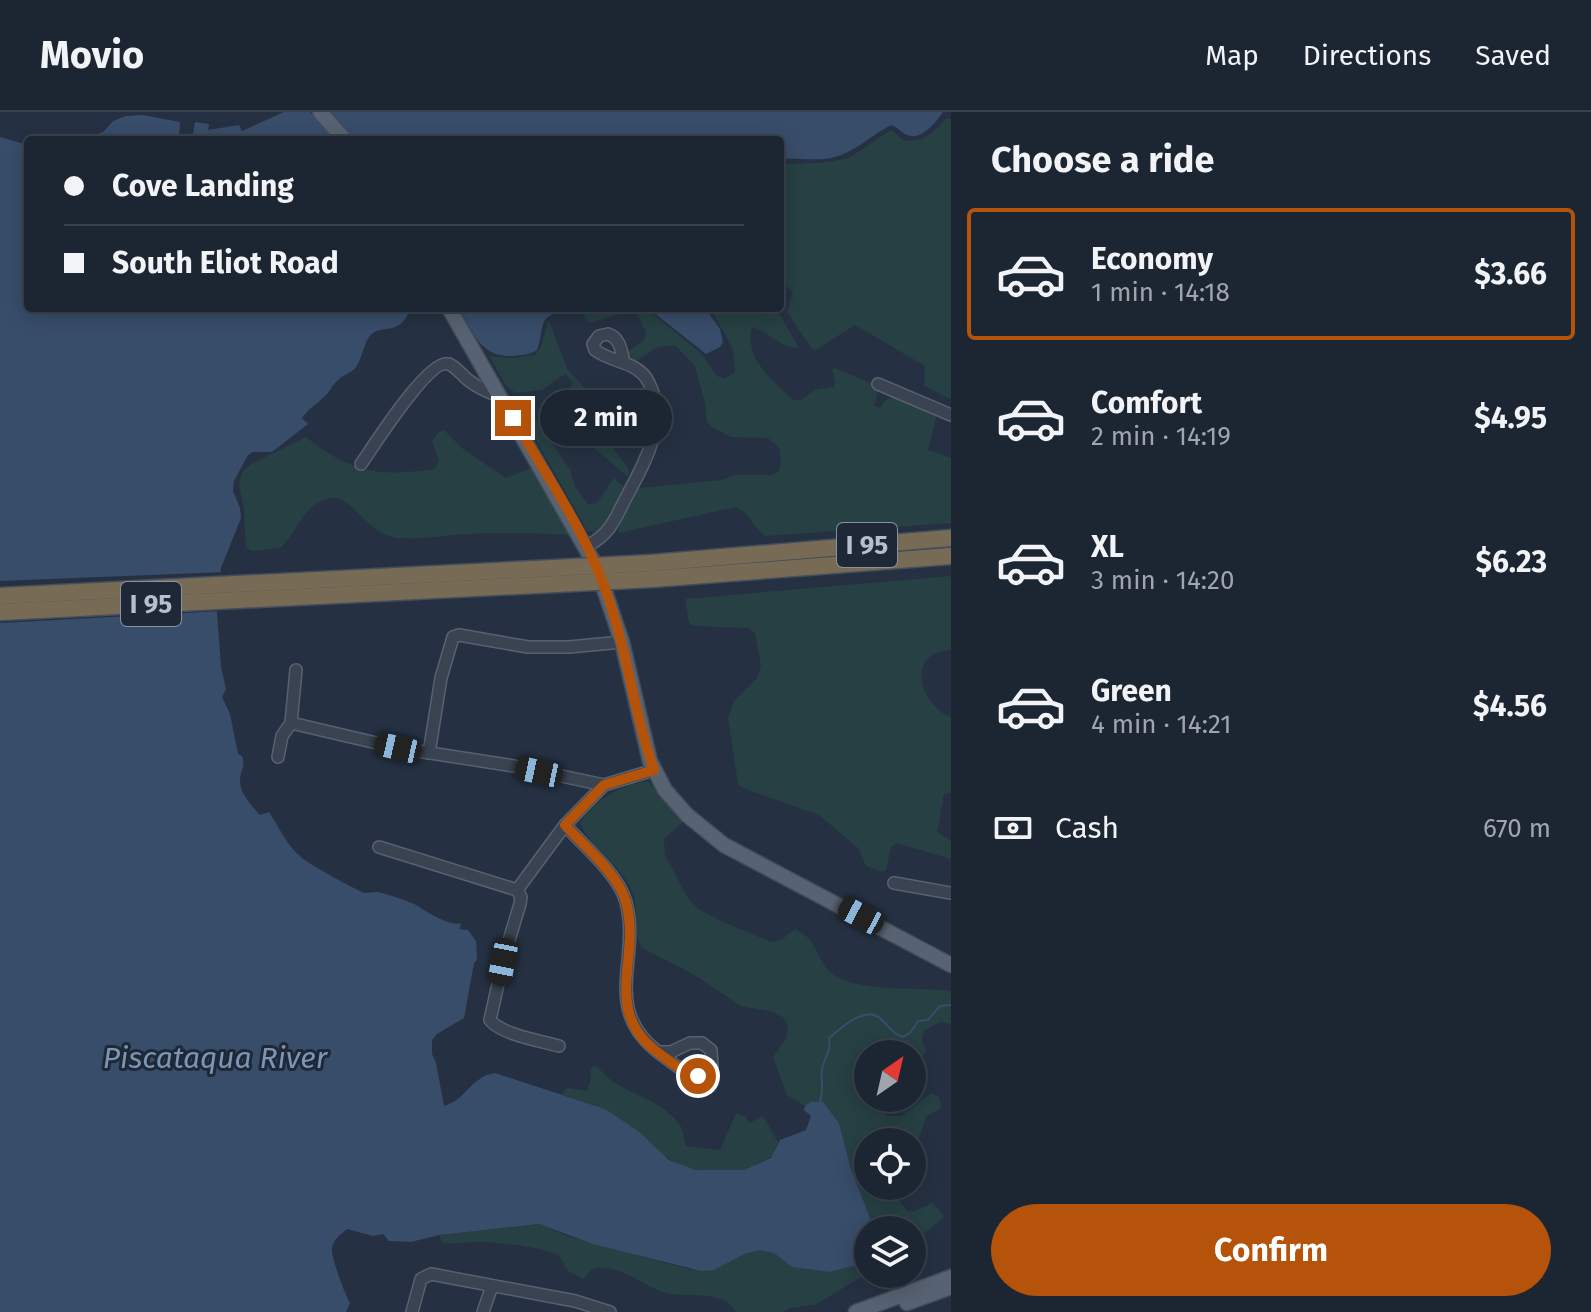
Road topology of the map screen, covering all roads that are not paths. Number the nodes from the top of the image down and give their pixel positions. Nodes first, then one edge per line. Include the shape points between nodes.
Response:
1 (320, 112) edge
2 (341, 136) edge
3 (451, 312) edge
4 (624, 362) dead end
5 (878, 384) dead end
6 (501, 397) junction
7 (951, 415) edge
8 (361, 464) dead end
9 (951, 538) edge
10 (587, 546) junction
11 (951, 556) edge
12 (785, 561) junction
13 (0, 596) edge
14 (0, 612) edge
15 (622, 642) junction
16 (296, 670) dead end
17 (291, 723) junction
18 (429, 753) junction
19 (278, 757) dead end
20 (654, 770) junction
21 (604, 785) junction
22 (565, 825) junction
23 (379, 847) dead end
24 (894, 883) dead end
25 (517, 890) junction
26 (951, 893) edge
27 (951, 965) edge
28 (559, 1046) dead end
29 (658, 1052) junction
30 (951, 1277) edge
31 (492, 1286) junction
32 (951, 1287) edge
33 (412, 1312) edge
34 (483, 1312) edge
35 (610, 1312) edge
36 (856, 1312) edge
37 (880, 1312) edge

1 - 2 main road
3 - 6 main road
4 - 10 street via 650,386 654,437 610,529
5 - 7 street
6 - 8 street via 453,366 439,366 418,385
6 - 10 main road
9 - 12 highway, I 95
10 - 15 main road
11 - 12 highway, I 95
12 - 13 highway, I 95, bridge
12 - 14 highway, I 95, bridge via 652,579
15 - 18 street via 528,647 453,637
15 - 20 main road
16 - 17 street
17 - 18 street
17 - 19 street
18 - 21 street
20 - 21 street
20 - 27 main road via 687,815 724,845
21 - 22 street
22 - 25 street
22 - 29 street via 623,894 629,1019 640,1038
23 - 25 street
24 - 26 street
25 - 28 street via 520,904 491,1022
29 - 29 street via 694,1076 707,1072 713,1061 711,1050 702,1043
30 - 36 main road
31 - 33 street via 427,1274 418,1285
31 - 34 street
31 - 35 street
32 - 37 main road

